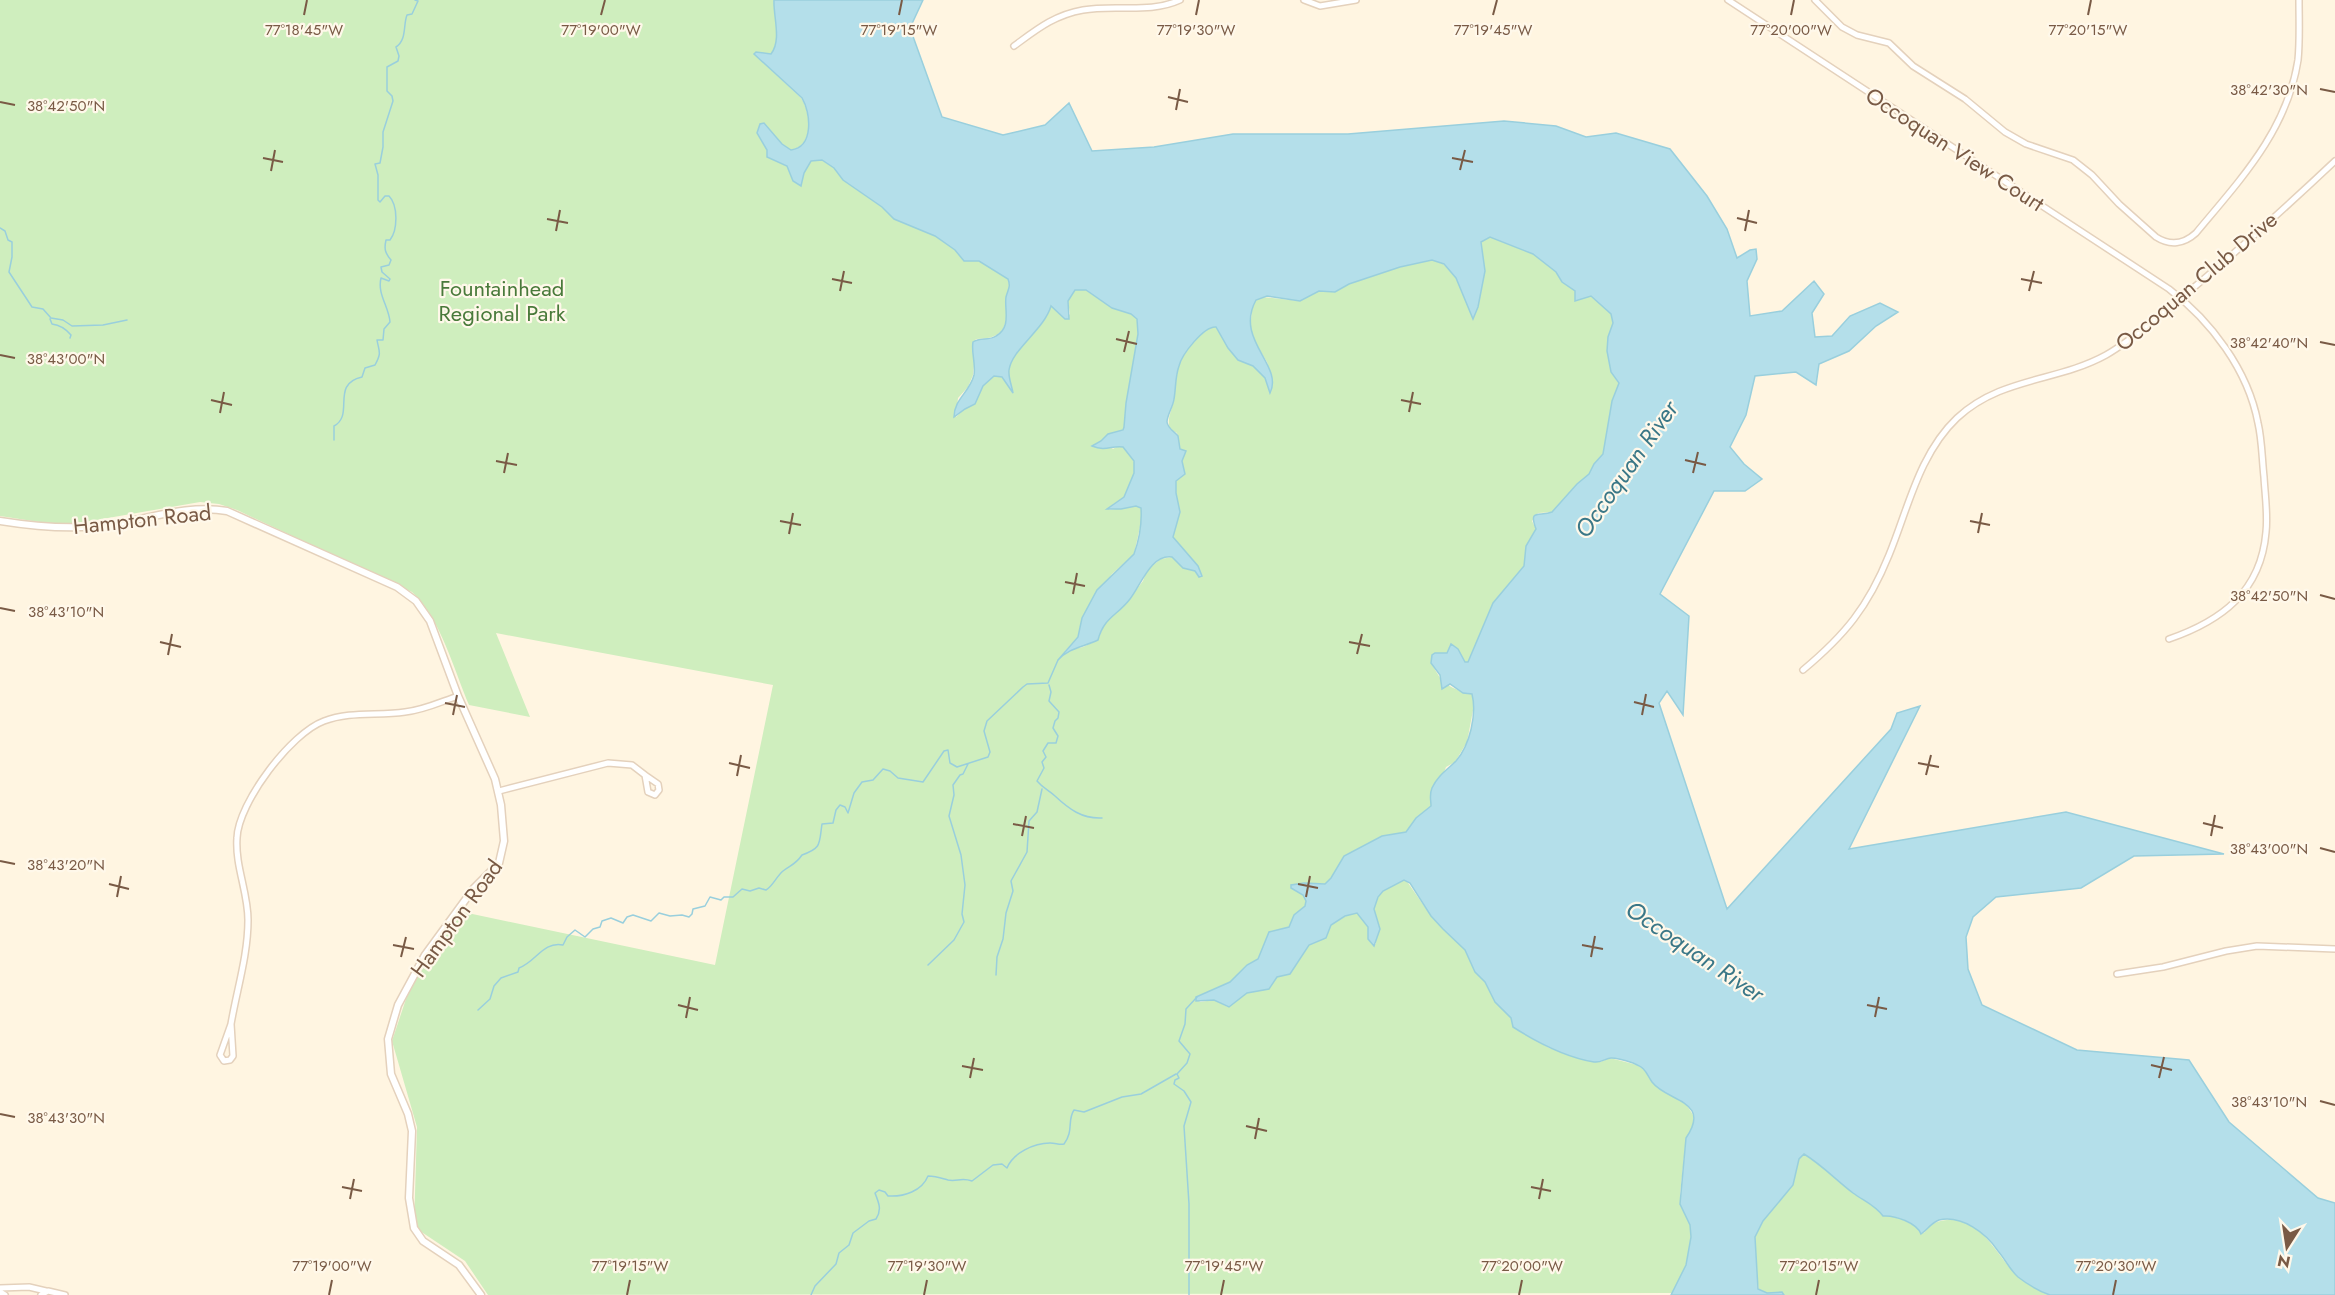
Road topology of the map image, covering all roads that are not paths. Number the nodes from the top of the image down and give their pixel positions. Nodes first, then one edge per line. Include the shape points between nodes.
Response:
1 (1180, 0) edge
2 (1304, 0) edge
3 (1356, 0) edge
4 (1728, 0) edge
5 (1815, 0) edge
6 (2299, 0) edge
7 (1014, 46) dead end
8 (2335, 161) edge
9 (2181, 298) junction
10 (0, 521) edge
11 (2169, 639) dead end
12 (1803, 670) dead end
13 (458, 696) junction
14 (645, 775) dead end
15 (499, 791) junction
16 (2335, 949) edge
17 (2117, 974) dead end
18 (231, 1024) junction
19 (0, 1290) edge
20 (44, 1293) edge
21 (5, 1295) edge
22 (65, 1295) edge
23 (481, 1295) edge

1 - 7 street via 1153,7 1072,12 1039,26
2 - 3 street via 1320,6
4 - 9 street, Occoquan View Court
5 - 6 street via 1842,27 1889,43 1912,66 1965,99 2005,132 2026,144 2073,160 2156,237 2176,243 2196,233 2275,130 2290,95 2298,59
8 - 9 street, Occoquan Club Drive
9 - 11 street, Occoquan View Court via 2228,352 2249,393 2261,436 2267,531 2258,567 2236,601 2208,623
9 - 12 street, Occoquan Club Drive via 2108,354 2005,388 1979,402 1952,424 1929,456 1889,556 1865,603 1837,642
10 - 13 street, Hampton Road via 73,528 200,509 236,514 412,597 430,621
13 - 15 street, Hampton Road
13 - 18 street via 423,709 330,718 308,730 269,771 244,808 237,831 248,920
14 - 15 street via 632,765 608,763
15 - 23 street, Hampton Road via 504,841 501,860 474,888 425,955 398,1005 388,1039 391,1074 412,1131 409,1198 414,1228 423,1241 459,1265
16 - 17 street via 2257,946
18 - 18 street via 220,1055 224,1061 233,1056
19 - 20 street via 29,1287
19 - 21 street
20 - 22 street

